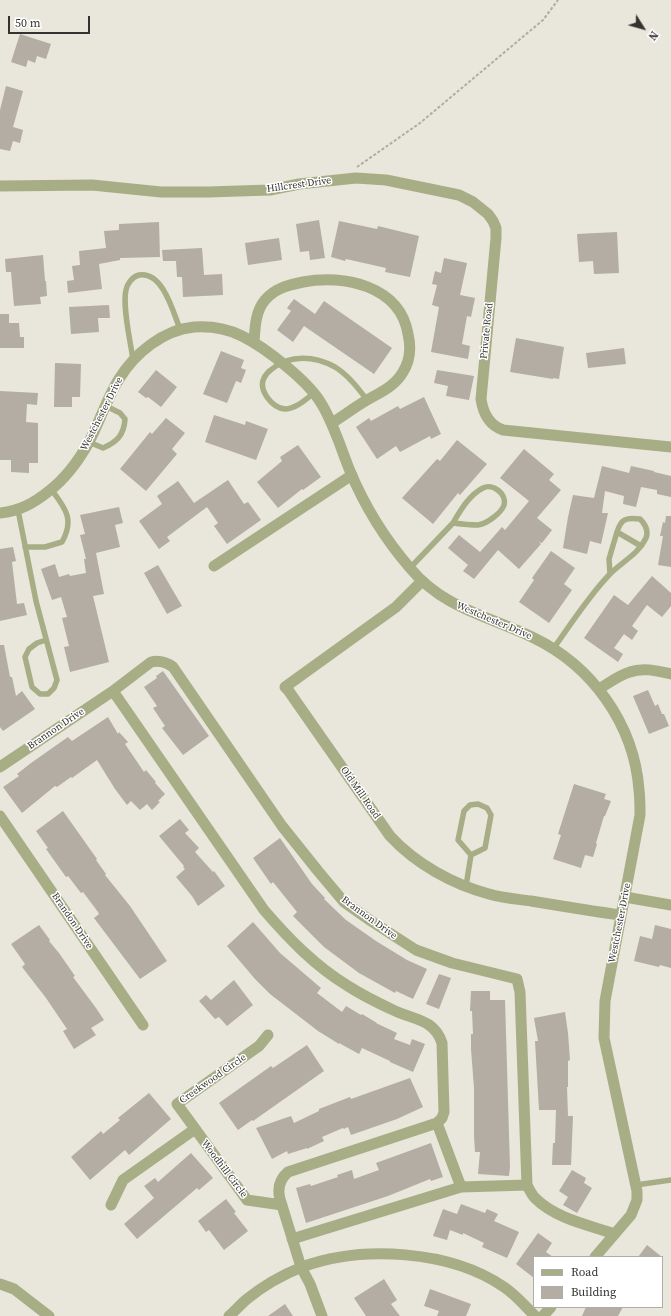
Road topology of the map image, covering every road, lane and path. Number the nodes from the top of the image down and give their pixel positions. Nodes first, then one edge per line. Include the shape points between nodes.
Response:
1 (558, 0) edge
2 (356, 167) dead end
3 (338, 180) joint
4 (0, 186) edge
5 (180, 330) junction
6 (254, 343) junction
7 (133, 361) junction
8 (280, 362) junction
9 (314, 393) junction
10 (367, 400) junction
11 (106, 406) junction
12 (332, 423) junction
13 (89, 442) junction
14 (671, 446) edge
15 (352, 475) junction
16 (51, 490) junction
17 (18, 510) junction
18 (0, 513) edge
19 (453, 523) junction
20 (617, 532) junction
21 (641, 546) junction
22 (25, 547) junction
23 (214, 566) dead end
24 (410, 568) junction
25 (610, 574) junction
26 (422, 581) junction
27 (46, 640) junction
28 (553, 649) junction
29 (671, 674) edge
30 (599, 689) junction
31 (113, 691) junction
32 (0, 767) edge
33 (0, 816) edge
34 (471, 855) junction
35 (466, 886) junction
36 (625, 897) junction
37 (671, 905) edge
38 (621, 915) junction
39 (143, 1025) dead end
40 (268, 1035) dead end
41 (437, 1123) junction
42 (195, 1129) junction
43 (671, 1180) edge
44 (527, 1185) junction
45 (636, 1185) junction
46 (461, 1187) junction
47 (282, 1204) junction
48 (111, 1205) dead end
49 (616, 1234) junction
50 (292, 1239) junction
51 (596, 1256) edge
52 (301, 1268) junction
53 (0, 1284) edge
54 (550, 1308) edge
55 (49, 1316) edge
56 (229, 1316) edge
57 (322, 1316) edge
58 (535, 1316) edge
59 (543, 1316) edge

1 - 2 path via 543,20 420,123
3 - 4 street, Hillcrest Drive via 270,190 208,192 161,192 92,185
3 - 14 street, Private Road via 386,180 459,195 473,202 494,221 496,238 481,399 484,412 492,423 503,430
5 - 6 street, Westchester Drive via 210,327 227,330
5 - 7 street, Westchester Drive via 153,343
5 - 7 lane via 162,287 155,278 138,275 130,280 126,291 126,309
6 - 8 street, Westchester Drive
6 - 10 street via 257,315 262,304 286,286 308,281 342,280 379,292 392,302 404,319 410,344 409,355 403,373 395,383
7 - 11 street, Westchester Drive via 118,380
8 - 9 street, Westchester Drive
8 - 9 lane via 268,372 262,387 276,406 285,409 296,407
8 - 10 lane via 297,357 335,367 350,379
9 - 12 street, Westchester Drive
10 - 12 street
11 - 13 street, Westchester Drive
11 - 13 lane via 120,413 125,419 120,436 103,448
12 - 15 street, Westchester Drive
13 - 16 street, Westchester Drive via 74,466
15 - 23 street
15 - 24 street, Westchester Drive via 379,529
16 - 17 street, Westchester Drive
16 - 22 lane via 66,510 67,533 62,542 45,547
17 - 18 street, Westchester Drive
17 - 22 lane
19 - 19 lane via 470,499 484,488 495,488 504,497 501,511 489,521 478,525
19 - 24 lane
20 - 21 lane
20 - 21 lane via 623,520 631,517 640,519 646,526 647,536
20 - 25 lane via 609,559
21 - 25 lane
22 - 27 lane
24 - 26 street, Westchester Drive
25 - 28 lane
26 - 28 street, Westchester Drive via 454,604
26 - 35 street, Old Mill Road via 396,607 285,688 395,842 414,859
27 - 27 lane via 57,680 48,694 40,694 32,687 25,658 36,642
28 - 30 street, Westchester Drive via 570,660
29 - 30 street via 656,670 630,672
30 - 36 street, Westchester Drive via 613,709 631,749 639,789 640,814
31 - 32 street, Brannon Drive
31 - 41 street via 264,910 285,934 327,972 347,986 398,1013 429,1024 436,1030 442,1043 444,1112
31 - 44 street, Brannon Drive via 151,662 159,660 173,667 282,826 344,902 416,950 452,963 517,980 520,992
33 - 39 street, Brandon Drive
34 - 34 lane via 485,848 491,815 487,808 478,804 470,805 464,811 458,840
34 - 35 lane
35 - 38 street, Old Mill Road via 490,894
36 - 37 street
36 - 38 street, Westchester Drive
38 - 45 street, Westchester Drive via 605,1001 604,1038
40 - 42 street, Creekwood Circle via 259,1046 177,1104
41 - 46 street
41 - 47 street via 288,1172 279,1185 278,1192
42 - 47 street, Woodhill Circle via 247,1200
42 - 48 street via 123,1180
43 - 45 lane
44 - 46 street
44 - 49 street via 534,1198 560,1215
45 - 49 street, Westchester Drive via 635,1208 628,1221
46 - 50 street
47 - 50 street
49 - 51 street, Westchester Drive
50 - 52 street
52 - 56 street via 262,1288
52 - 57 street
52 - 58 street via 365,1254 420,1257 445,1262 482,1274 504,1287
53 - 55 street via 14,1289
54 - 59 street

